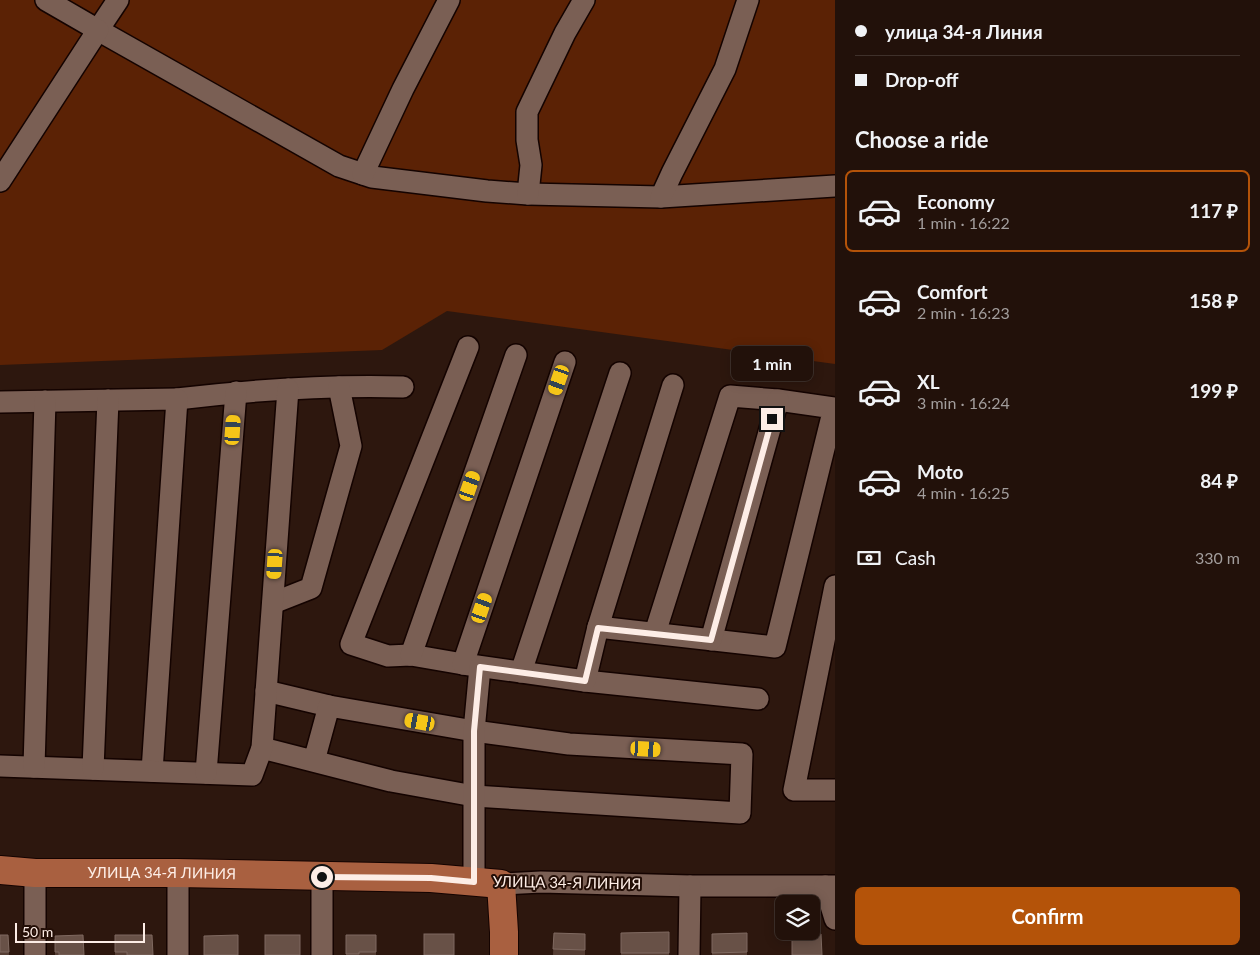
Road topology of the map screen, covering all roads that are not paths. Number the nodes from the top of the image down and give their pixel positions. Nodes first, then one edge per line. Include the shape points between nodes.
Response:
1 (46, 0) edge
2 (118, 0) edge
3 (449, 0) edge
4 (584, 0) edge
5 (748, 0) edge
6 (98, 30) junction
7 (363, 174) junction
8 (0, 181) edge
9 (835, 186) edge
10 (528, 194) junction
11 (661, 197) junction
12 (468, 348) dead end
13 (516, 355) dead end
14 (565, 362) dead end
15 (620, 373) dead end
16 (673, 385) dead end
17 (339, 387) junction
18 (403, 387) dead end
19 (288, 389) junction
20 (236, 392) junction
21 (177, 399) junction
22 (108, 400) junction
23 (778, 400) junction
24 (44, 401) junction
25 (0, 402) edge
26 (835, 586) edge
27 (273, 603) junction
28 (598, 628) junction
29 (655, 634) junction
30 (711, 640) junction
31 (411, 655) junction
32 (472, 666) junction
33 (521, 672) junction
34 (585, 681) junction
35 (266, 691) junction
36 (758, 700) dead end
37 (330, 706) junction
38 (474, 731) junction
39 (262, 748) junction
40 (314, 761) junction
41 (0, 766) edge
42 (34, 767) junction
43 (93, 769) junction
44 (152, 771) junction
45 (206, 773) junction
46 (835, 790) edge
47 (474, 796) junction
48 (0, 870) edge
49 (35, 873) junction
50 (178, 874) junction
51 (322, 877) junction
52 (474, 882) junction
53 (501, 884) junction
54 (690, 886) junction
55 (830, 886) edge
56 (835, 918) edge
57 (34, 955) edge
58 (178, 955) edge
59 (322, 955) edge
60 (504, 955) edge
61 (690, 955) edge

1 - 6 street
2 - 6 street
3 - 7 street
4 - 10 street via 527,112 531,165
5 - 11 street via 725,69
6 - 7 street via 339,166
6 - 8 street
7 - 10 street
9 - 11 street
10 - 11 street
12 - 31 street via 351,644 388,656
13 - 31 street
14 - 32 street
15 - 33 street
16 - 28 street
17 - 18 street
17 - 19 street
17 - 27 street via 351,446 311,588
19 - 20 street
19 - 27 street
20 - 21 street
20 - 45 street
21 - 22 street
21 - 44 street
22 - 24 street
22 - 43 street
23 - 29 street via 730,396
23 - 30 street
23 - 30 street via 834,408 775,647
24 - 25 street
24 - 42 street
26 - 46 street via 794,790
27 - 35 street
28 - 29 street
28 - 34 street
29 - 30 street
31 - 32 street
32 - 33 street
32 - 38 street
33 - 34 street
34 - 36 street
35 - 37 street
35 - 39 street
37 - 38 street
37 - 40 street
38 - 47 street
38 - 47 street via 569,744 742,754 740,813
39 - 40 street
39 - 45 street via 252,775
40 - 47 street via 391,781
41 - 42 street
42 - 43 street
43 - 44 street
44 - 45 street
47 - 52 street
48 - 49 main road, УЛИЦА 34-Я ЛИНИЯ
49 - 50 main road, УЛИЦА 34-Я ЛИНИЯ
49 - 57 street
50 - 51 main road, УЛИЦА 34-Я ЛИНИЯ
50 - 58 street
51 - 52 main road, УЛИЦА 34-Я ЛИНИЯ via 431,878
51 - 59 street
52 - 53 main road, УЛИЦА 34-Я ЛИНИЯ
53 - 54 street, УЛИЦА 34-Я ЛИНИЯ
53 - 60 main road
54 - 55 street, УЛИЦА 34-Я ЛИНИЯ
54 - 61 street
55 - 56 street

